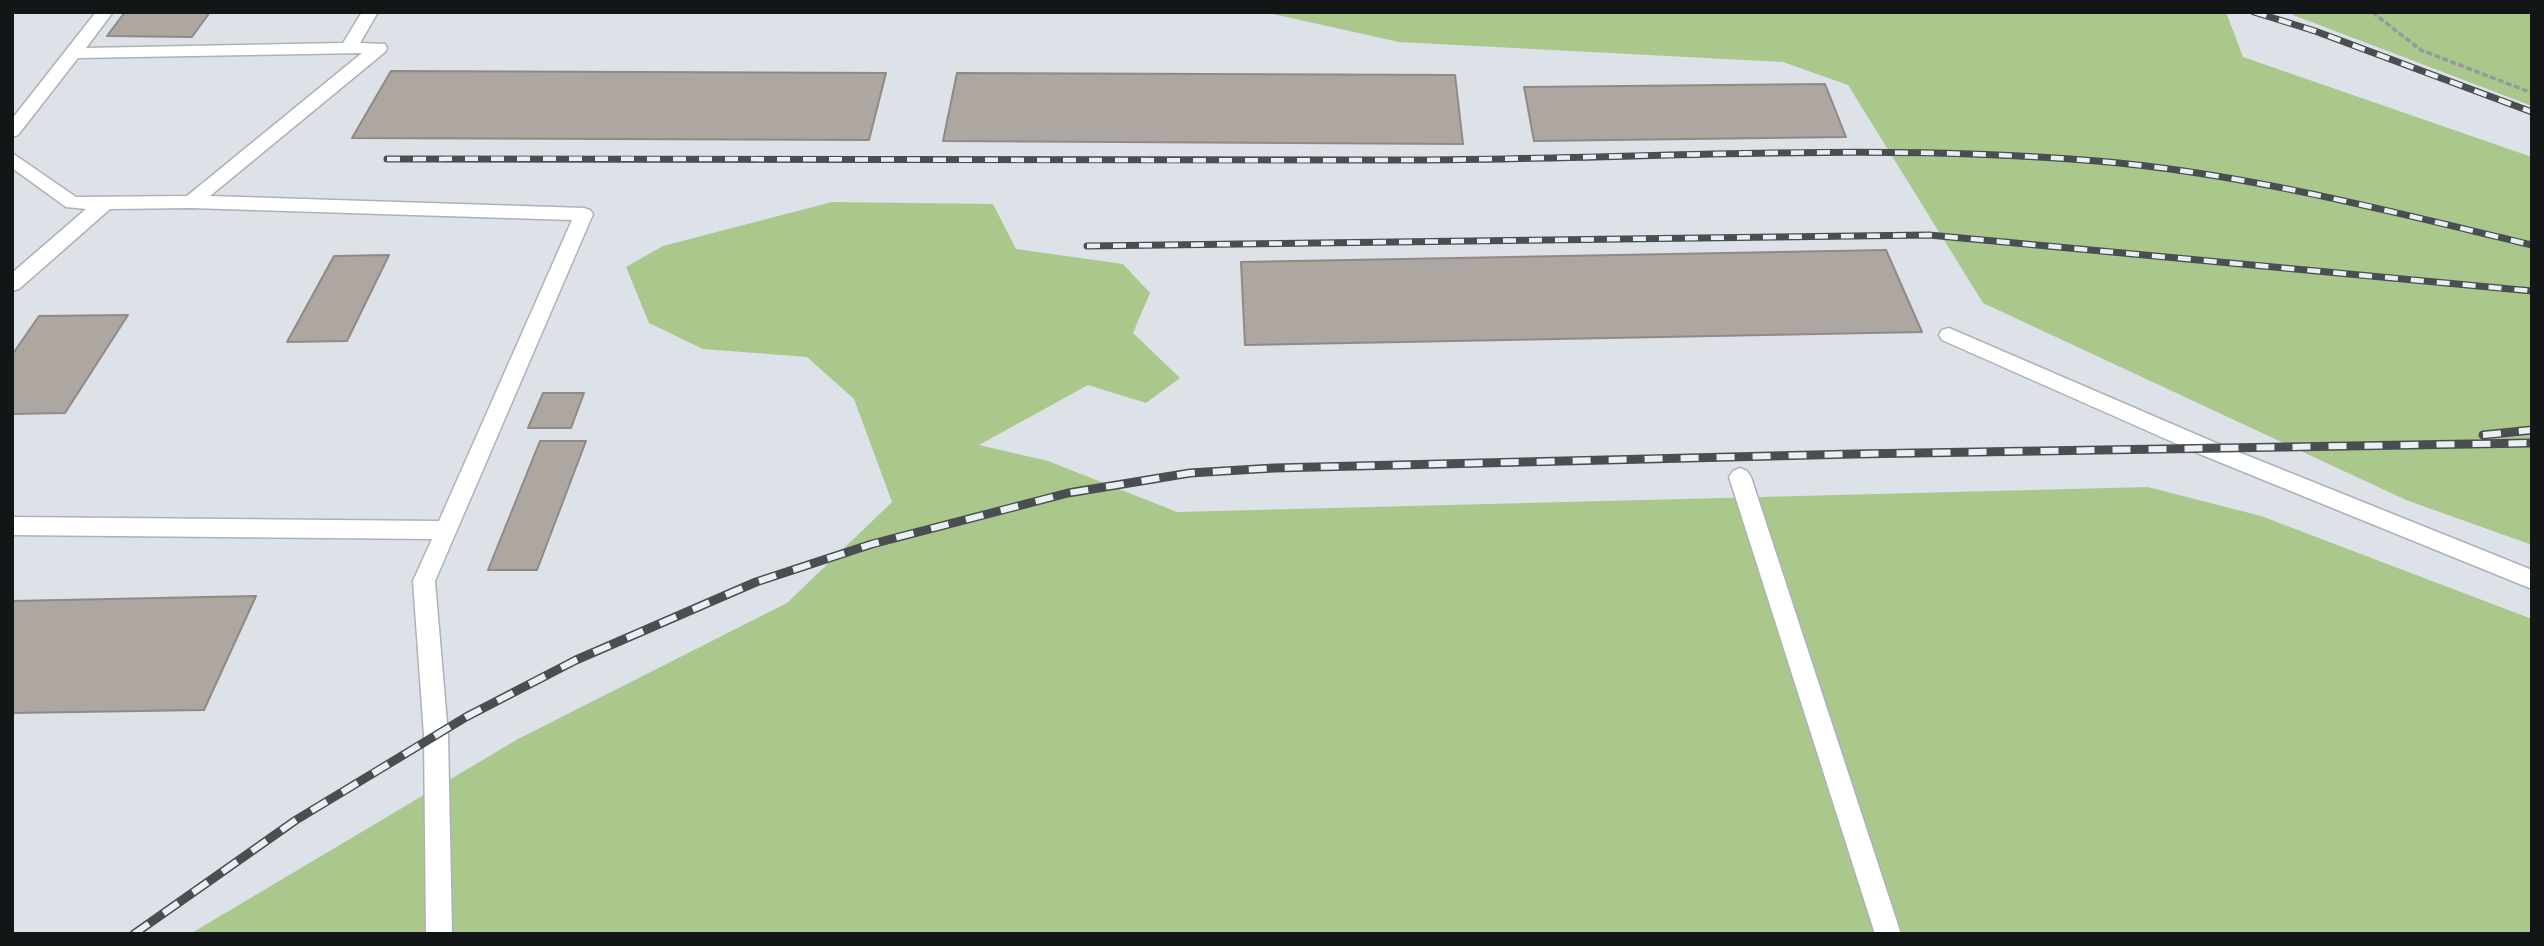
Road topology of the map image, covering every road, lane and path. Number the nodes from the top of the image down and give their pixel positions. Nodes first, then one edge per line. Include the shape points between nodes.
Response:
1 (105, 12) edge
2 (370, 12) edge
3 (2372, 12) edge
4 (348, 49) junction
5 (73, 53) junction
6 (2532, 93) edge
7 (12, 131) edge
8 (12, 159) edge
9 (105, 202) junction
10 (191, 202) junction
11 (12, 284) edge
12 (1950, 335) dead end
13 (1740, 477) dead end
14 (12, 526) edge
15 (446, 530) junction
16 (2532, 580) edge
17 (439, 934) edge
18 (1888, 934) edge

1 - 5 lane
2 - 4 lane
3 - 6 path via 2420,50
4 - 5 lane
4 - 10 lane via 379,48
5 - 7 lane
8 - 9 lane via 72,203
9 - 10 lane
9 - 11 lane
10 - 15 lane via 584,214
12 - 16 lane via 2209,449
13 - 18 lane
14 - 15 lane
15 - 17 lane via 424,581 436,735

